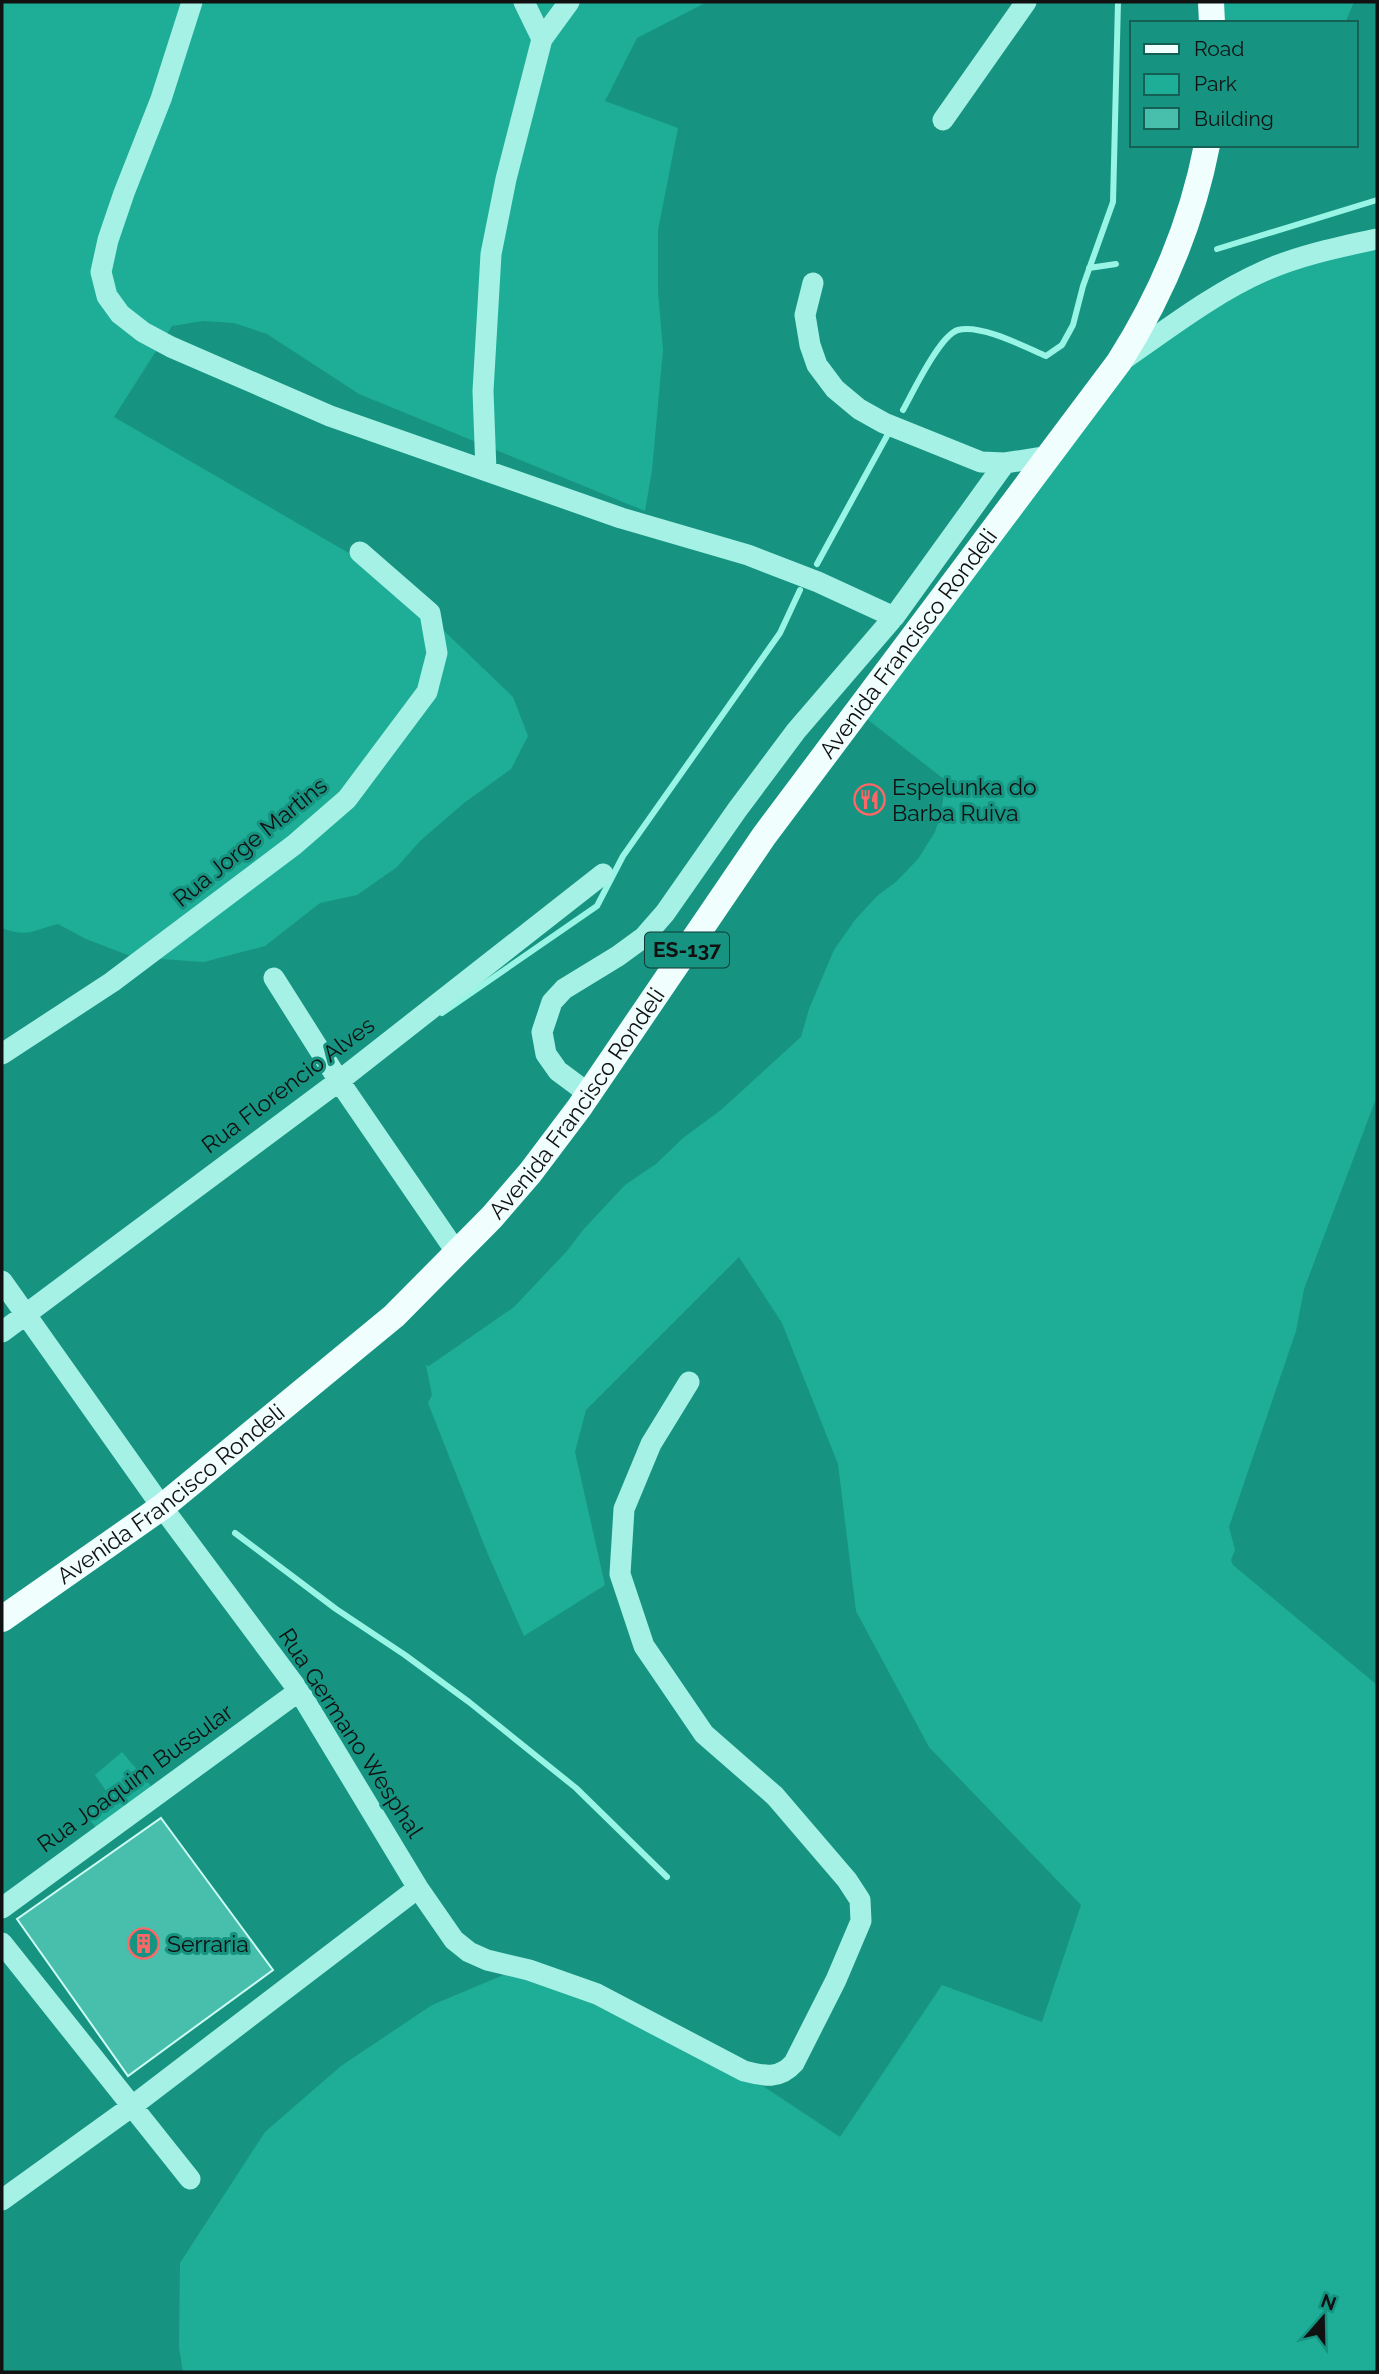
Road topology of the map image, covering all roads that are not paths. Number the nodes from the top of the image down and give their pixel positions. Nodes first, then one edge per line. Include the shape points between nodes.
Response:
1 (192, 2) edge
2 (524, 2) edge
3 (569, 2) edge
4 (1026, 2) edge
5 (1211, 2) edge
6 (1212, 21) edge
7 (542, 39) junction
8 (943, 120) dead end
9 (1207, 147) edge
10 (1377, 239) edge
11 (813, 283) dead end
12 (1119, 362) junction
13 (1050, 456) junction
14 (1005, 463) junction
15 (486, 471) junction
16 (359, 552) dead end
17 (894, 617) junction
18 (603, 874) dead end
19 (274, 978) dead end
20 (2, 1054) edge
21 (339, 1081) junction
22 (589, 1094) junction
23 (457, 1253) junction
24 (2, 1281) edge
25 (25, 1316) junction
26 (2, 1332) edge
27 (689, 1382) dead end
28 (162, 1507) junction
29 (2, 1619) edge
30 (299, 1691) junction
31 (418, 1888) junction
32 (2, 1908) edge
33 (2, 1943) edge
34 (131, 2107) junction
35 (190, 2179) dead end
36 (2, 2200) edge

1 - 15 street via 108,240 101,272 107,296 120,314 171,347 330,416
2 - 7 street
3 - 7 street
4 - 8 street
5 - 6 main road
7 - 15 street via 491,254 483,391
9 - 12 main road, Avenida Francisco Rondeli / ES-137 via 1174,254 1147,317
10 - 12 street via 1266,270 1213,298
11 - 14 street via 805,315 810,345 817,365 835,390 884,424 981,463
12 - 13 main road, Avenida Francisco Rondeli / ES-137
13 - 14 street
13 - 22 main road, Avenida Francisco Rondeli / ES-137 via 764,836
14 - 17 street
15 - 17 street via 621,518 748,555
16 - 20 street, Rua Jorge Martins via 430,612 437,653 427,692 347,799 294,845 112,982
17 - 22 street via 796,731 644,937 564,989 552,1002 542,1032 546,1054 558,1071
18 - 21 street, Rua Florencio Alves
19 - 21 street
21 - 23 street
21 - 25 street, Rua Florencio Alves
22 - 23 main road, Avenida Francisco Rondeli / ES-137 via 530,1173
23 - 28 main road, Avenida Francisco Rondeli / ES-137 via 394,1315
24 - 25 street, Rua Germano Wesphal
25 - 26 street, Rua Florencio Alves
25 - 28 street, Rua Germano Wesphal
27 - 31 street, Rua Germano Wesphal via 652,1444 624,1509 620,1574 644,1646 704,1734 775,1796 860,1900 861,1921 793,2063 776,2076 744,2071 597,1994 469,1952 454,1940
28 - 29 main road, Avenida Francisco Rondeli / ES-137
28 - 30 street, Rua Germano Wesphal
30 - 31 street, Rua Germano Wesphal
30 - 32 street, Rua Joaquim Bussular
31 - 34 street
33 - 34 street
34 - 35 street
34 - 36 street

